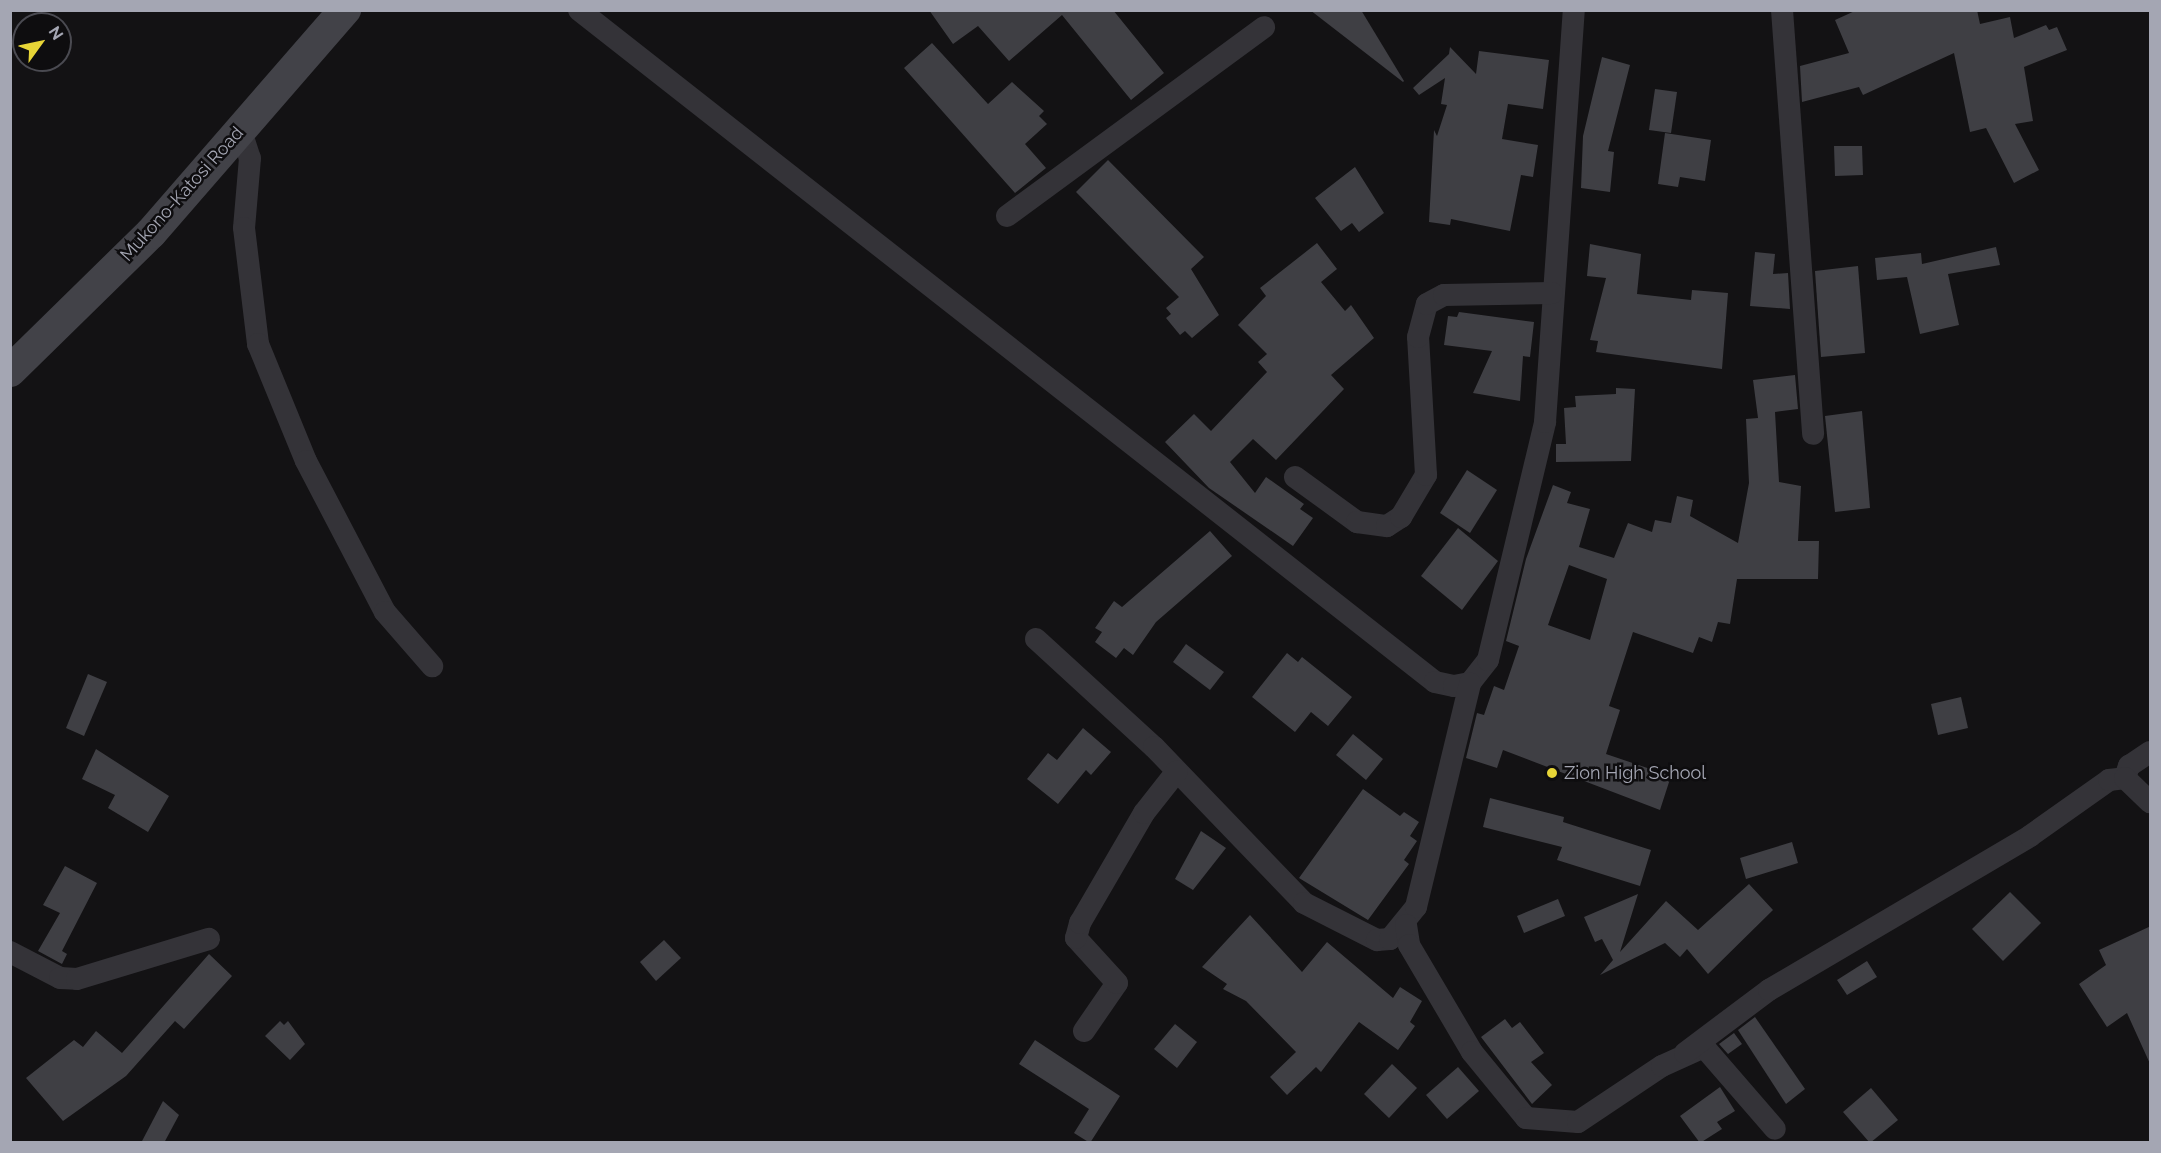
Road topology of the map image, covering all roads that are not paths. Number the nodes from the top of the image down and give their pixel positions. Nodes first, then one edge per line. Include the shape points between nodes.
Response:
1 (345, 10) edge
2 (579, 10) edge
3 (1574, 10) edge
4 (1782, 10) edge
5 (1264, 27) dead end
6 (240, 128) junction
7 (1007, 216) dead end
8 (1552, 293) junction
9 (10, 371) edge
10 (1813, 434) dead end
11 (1295, 477) dead end
12 (1036, 639) dead end
13 (432, 666) dead end
14 (1470, 683) junction
15 (2151, 752) edge
16 (1177, 771) junction
17 (2126, 778) junction
18 (2151, 802) edge
19 (1406, 925) junction
20 (208, 939) dead end
21 (10, 952) edge
22 (1083, 1031) dead end
23 (1685, 1053) junction
24 (1775, 1129) dead end

1 - 6 main road, Mukono-Katosi Road
2 - 14 street via 1435,682
3 - 8 street
4 - 10 street
5 - 7 street
6 - 9 main road, Mukono-Katosi Road via 151,233
6 - 13 street via 250,158 244,228 258,344 306,461 385,612
8 - 11 street via 1444,295 1427,304 1418,336 1426,475 1401,517 1387,526 1356,522
8 - 14 street via 1545,422 1530,500 1488,660
12 - 16 street
14 - 19 street via 1416,907
15 - 17 street via 2129,766
16 - 19 street via 1304,903 1377,940 1390,939
16 - 22 street via 1144,813 1080,923 1076,938 1117,983
17 - 18 street
17 - 23 street via 2109,780 2020,842 1769,990
19 - 23 street via 1409,945 1472,1052 1526,1118 1578,1122
20 - 21 street via 77,979 60,978
23 - 24 street via 1704,1047

